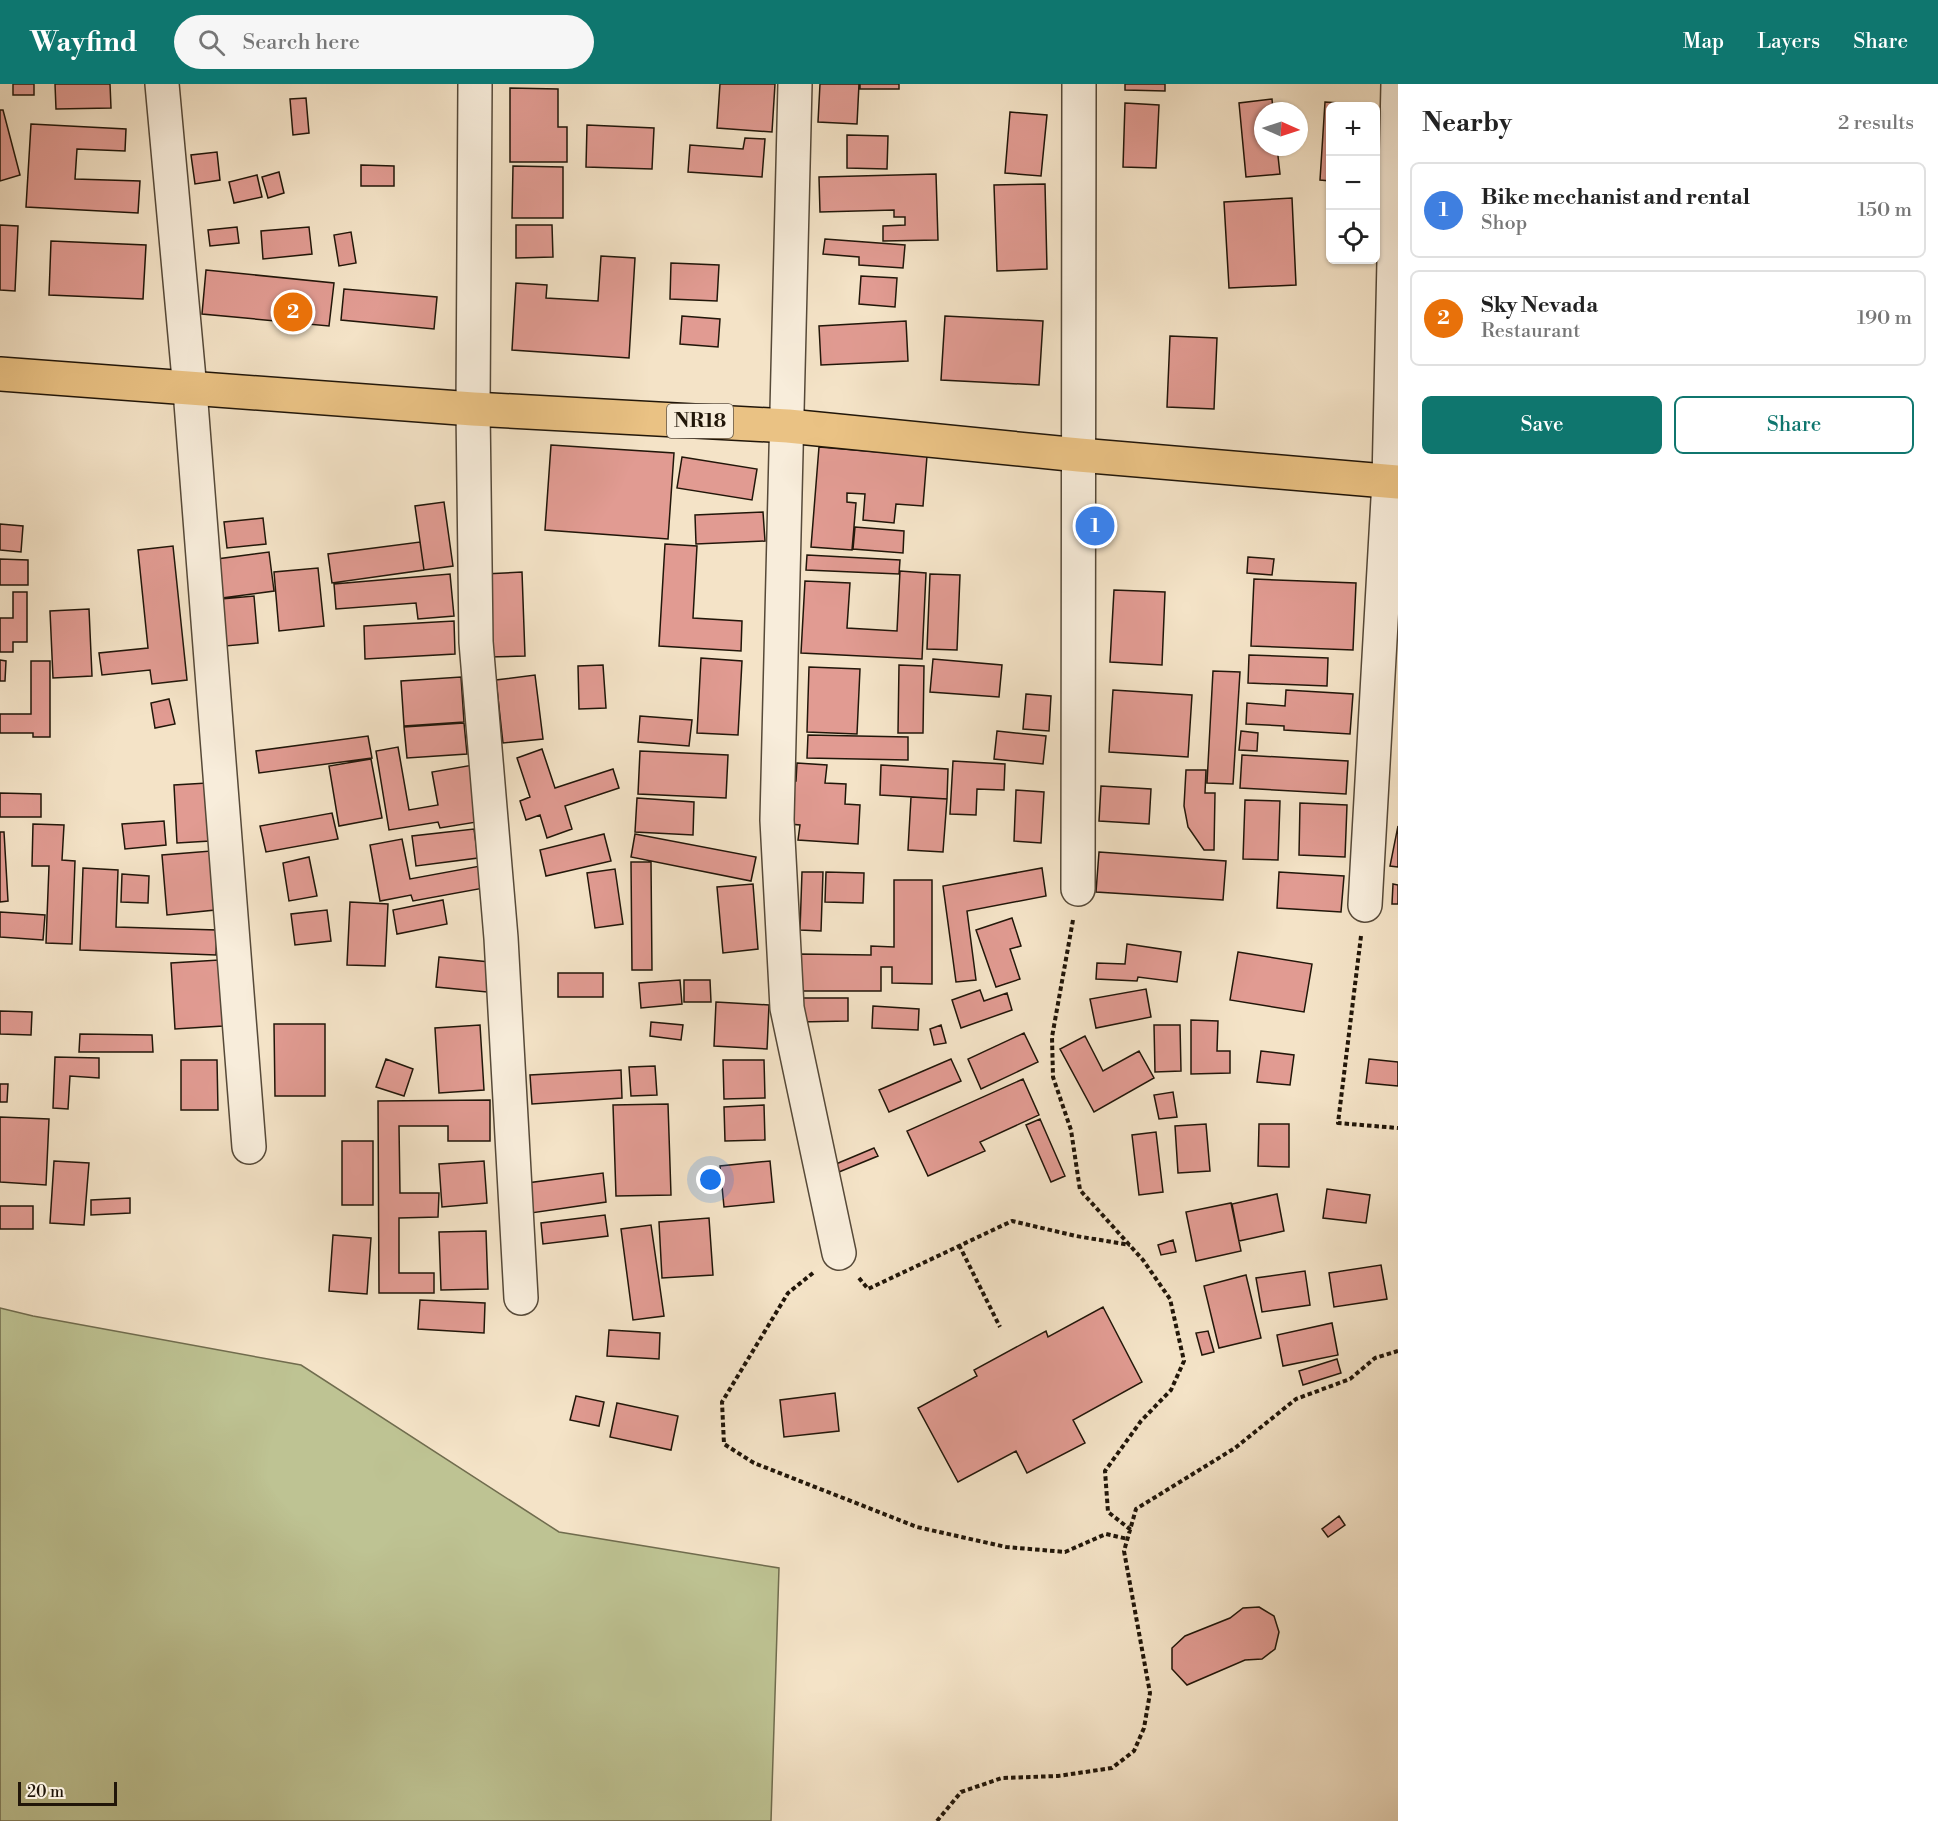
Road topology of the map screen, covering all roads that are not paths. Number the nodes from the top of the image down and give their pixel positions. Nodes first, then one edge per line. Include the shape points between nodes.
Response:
1 (162, 84) edge
2 (475, 84) edge
3 (795, 84) edge
4 (1079, 84) edge
5 (1398, 84) edge
6 (0, 374) edge
7 (190, 390) junction
8 (473, 409) junction
9 (788, 426) junction
10 (1079, 455) junction
11 (1394, 481) edge
12 (1078, 889) road end
13 (1365, 905) road end
14 (249, 1147) dead end
15 (839, 1253) road end
16 (521, 1298) dead end

1 - 7 street
2 - 8 street
3 - 9 street
4 - 10 street
5 - 11 street
6 - 7 main road, NR18
7 - 8 main road, NR18
7 - 14 street
8 - 9 main road, NR18
8 - 16 street via 476,642 501,938
9 - 10 main road, NR18
9 - 15 street via 777,820 787,1008
10 - 11 main road, NR18
10 - 12 street
11 - 13 street

